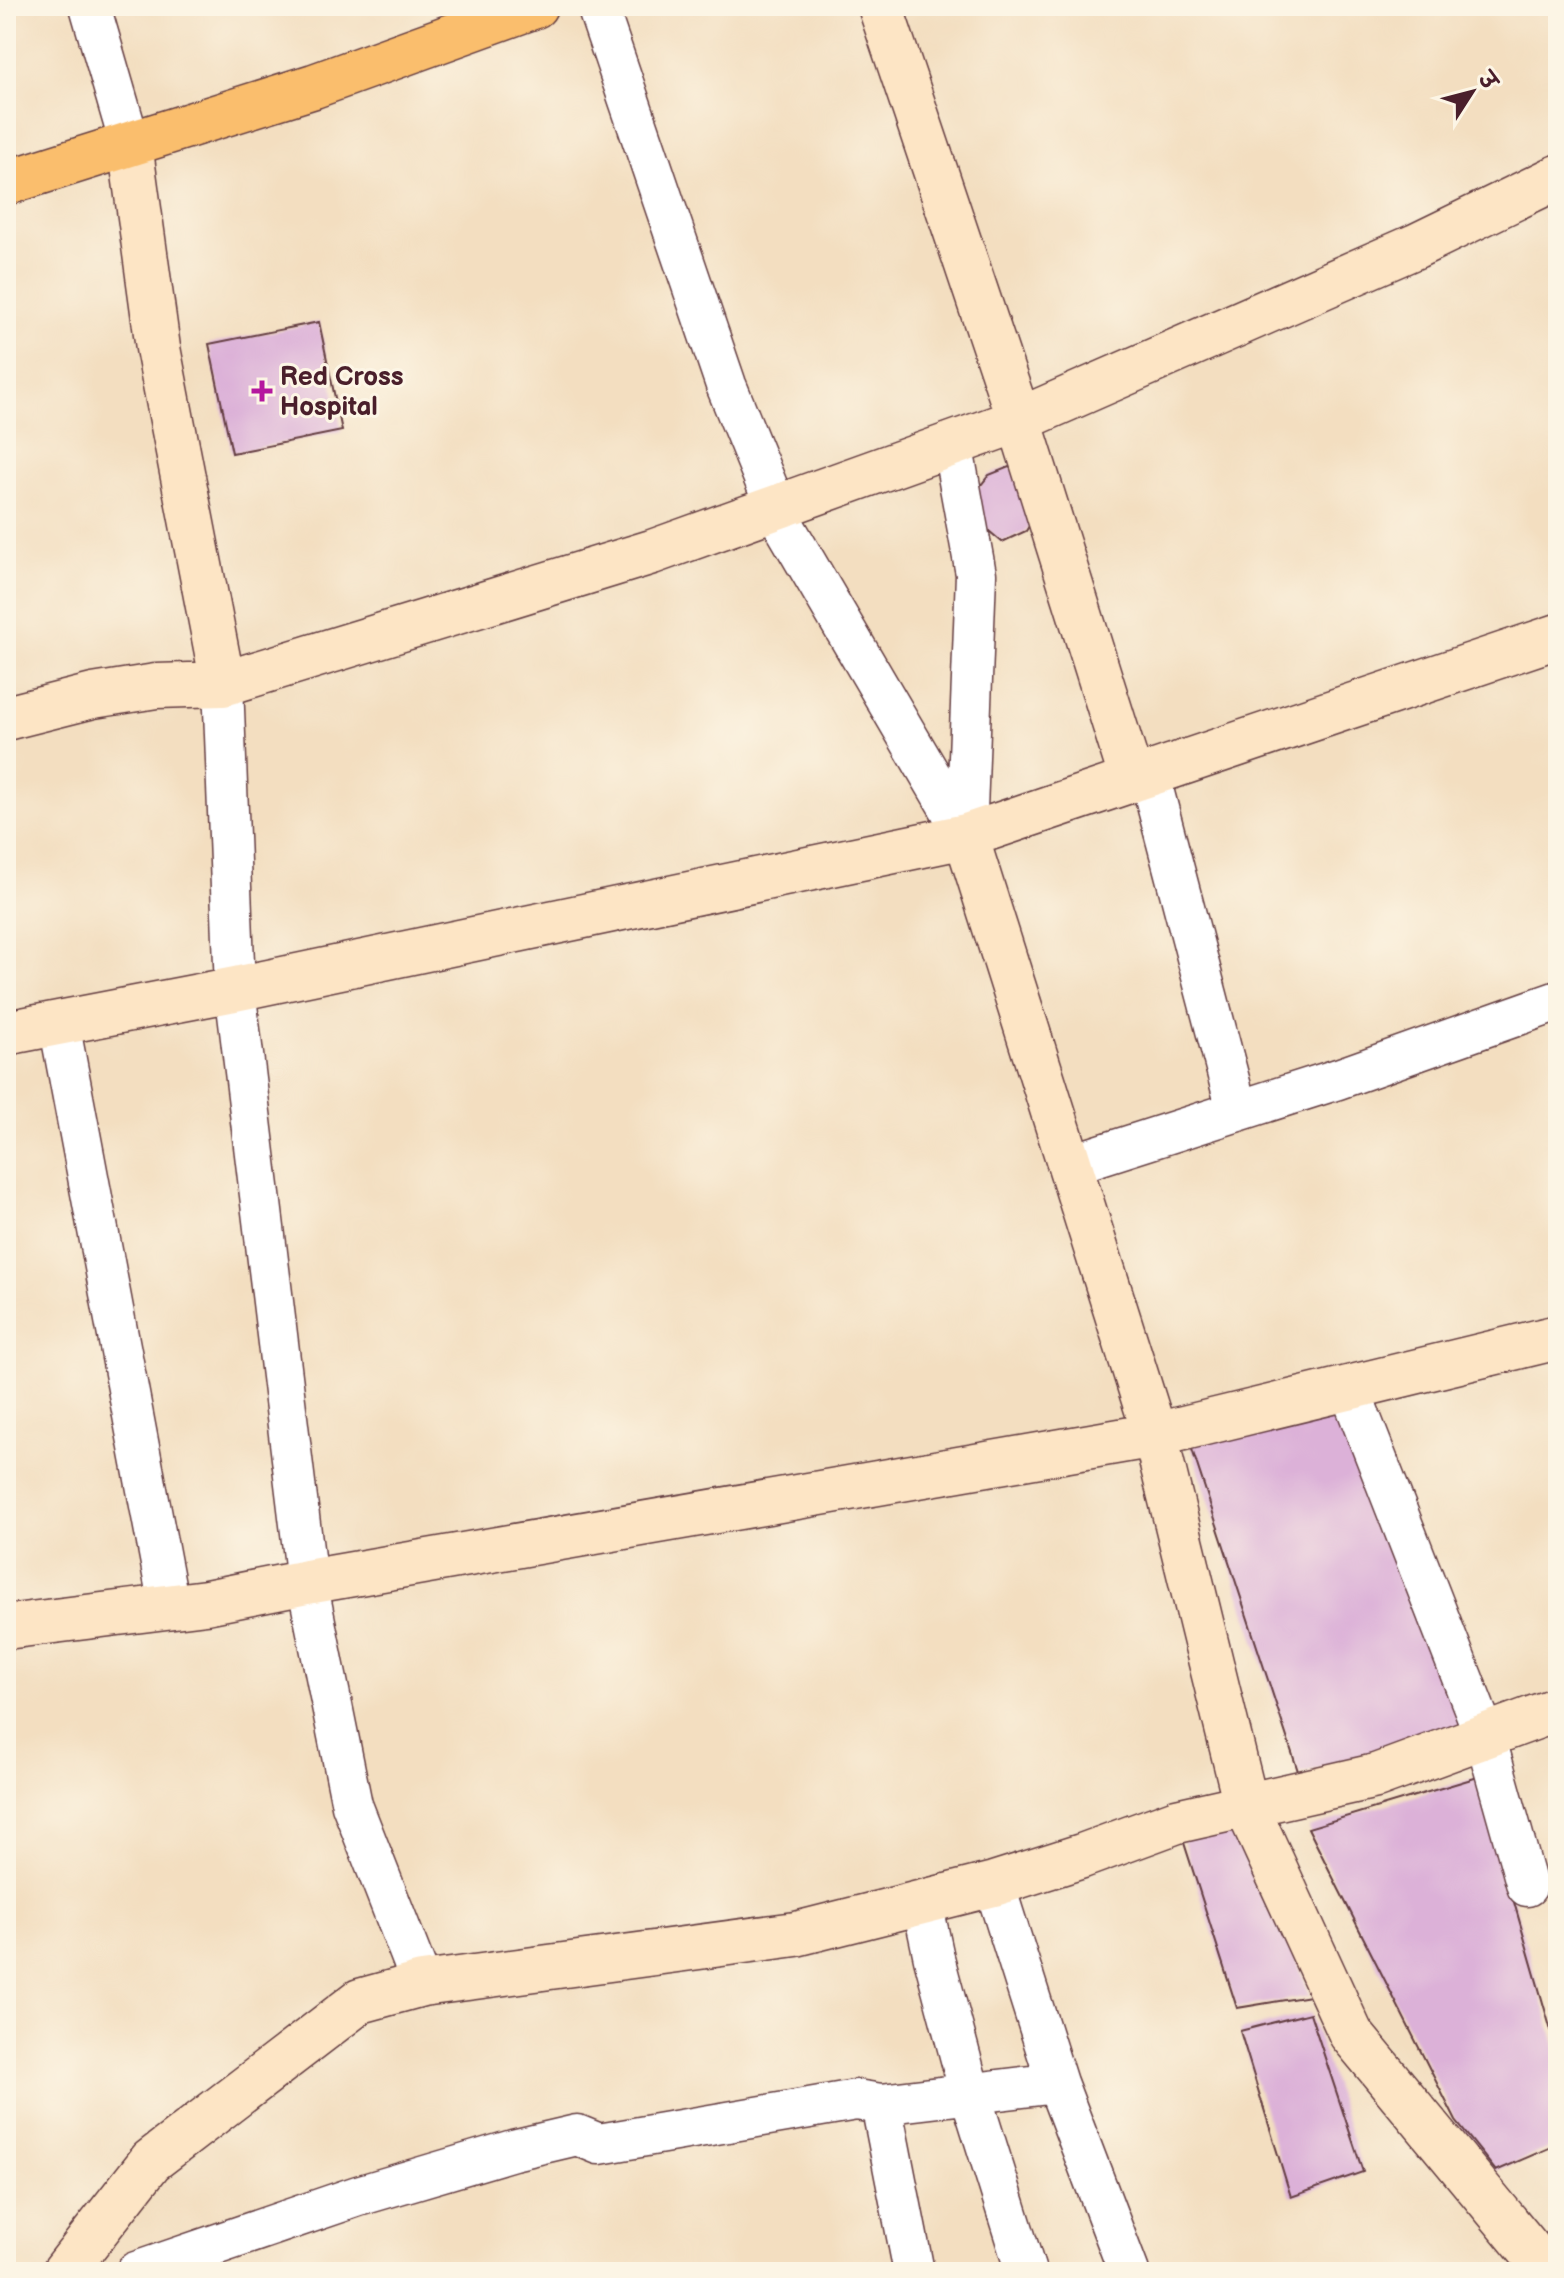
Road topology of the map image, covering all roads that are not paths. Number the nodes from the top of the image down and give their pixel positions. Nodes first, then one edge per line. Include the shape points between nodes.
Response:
1 (90, 6) edge
2 (535, 6) edge
3 (597, 6) edge
4 (880, 6) edge
5 (130, 144) junction
6 (1558, 177) edge
7 (6, 183) edge
8 (1019, 420) junction
9 (952, 443) junction
10 (776, 508) junction
11 (1558, 636) edge
12 (223, 684) junction
13 (6, 718) edge
14 (1141, 777) junction
15 (966, 836) junction
16 (235, 989) junction
17 (1558, 1001) edge
18 (59, 1023) junction
19 (6, 1033) edge
20 (1237, 1110) junction
21 (1069, 1165) junction
22 (1558, 1337) edge
23 (1349, 1388) junction
24 (1155, 1435) junction
25 (307, 1582) junction
26 (169, 1606) junction
27 (6, 1627) edge
28 (1558, 1709) edge
29 (1485, 1736) junction
30 (1246, 1805) junction
31 (994, 1884) junction
32 (1527, 1886) dead end
33 (922, 1902) junction
34 (422, 1984) junction
35 (1057, 2083) junction
36 (970, 2093) junction
37 (881, 2104) junction
38 (1545, 2265) edge
39 (64, 2272) edge
40 (136, 2272) edge
41 (914, 2272) edge
42 (1026, 2272) edge
43 (1129, 2272) edge

1 - 5 street
2 - 5 main road via 314,86
3 - 10 street via 726,385
4 - 8 street
5 - 7 main road
5 - 12 street via 158,348
6 - 8 street via 1375,264
8 - 9 street
8 - 14 street
9 - 10 street
9 - 15 street via 976,574
10 - 12 street via 652,552
10 - 15 street
11 - 14 street
12 - 13 street via 156,686
12 - 16 street
14 - 15 street
14 - 20 street
15 - 16 street
15 - 21 street
16 - 18 street
16 - 25 street
17 - 20 street
18 - 19 street
18 - 26 street
20 - 21 street
21 - 24 street
22 - 23 street
23 - 24 street
23 - 29 street
24 - 25 street
24 - 30 street
25 - 26 street
25 - 34 street via 352,1805
26 - 27 street
28 - 29 street
29 - 30 street via 1376,1776
29 - 32 street
30 - 31 street via 1177,1821
30 - 38 street via 1351,2034
31 - 33 street
31 - 35 street
33 - 34 street via 796,1934
33 - 36 street
34 - 39 street via 360,2001 151,2161
35 - 36 street
35 - 43 street
36 - 37 street
36 - 42 street
37 - 40 street via 856,2100 599,2144 577,2135 358,2196
37 - 41 street

